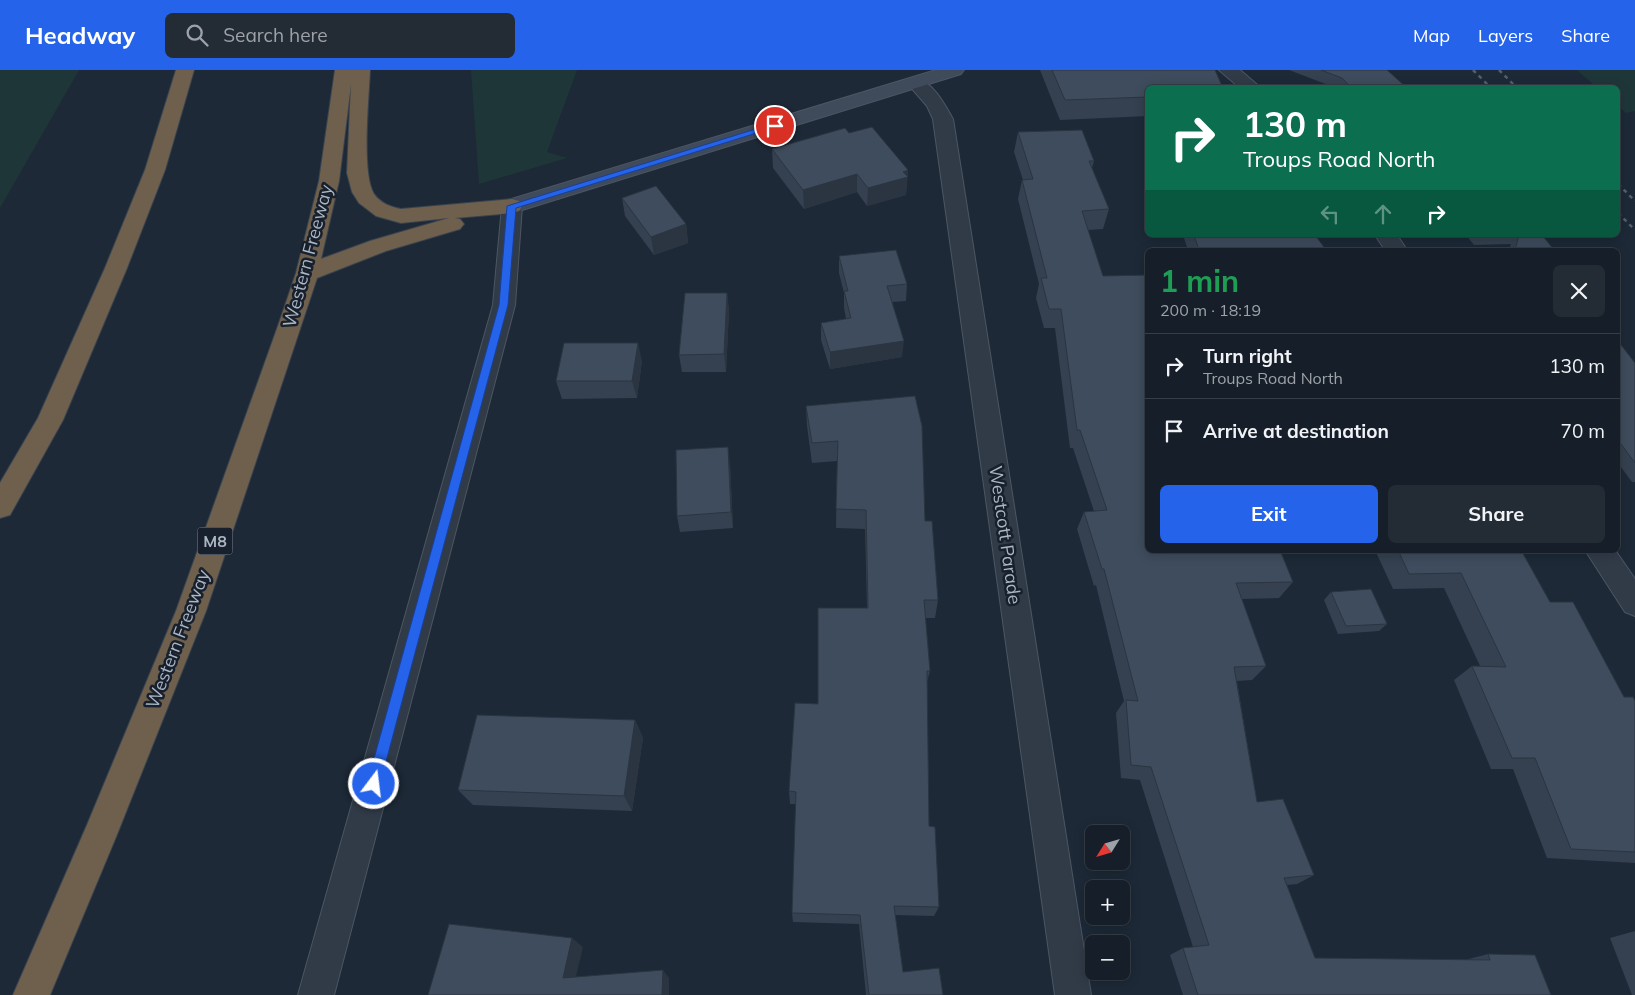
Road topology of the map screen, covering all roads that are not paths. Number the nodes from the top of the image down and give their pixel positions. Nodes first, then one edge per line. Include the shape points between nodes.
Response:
1 (185, 70) edge
2 (344, 70) edge
3 (361, 70) edge
4 (955, 70) edge
5 (1228, 70) edge
6 (916, 83) junction
7 (1248, 85) edge
8 (512, 206) junction
9 (1387, 237) edge
10 (1395, 248) edge
11 (307, 273) junction
12 (0, 507) edge
13 (1601, 553) edge
14 (1635, 603) edge
15 (31, 995) edge
16 (316, 995) edge
17 (1074, 995) edge

1 - 12 highway via 155,170 116,268 50,420
2 - 11 highway, Western Freeway / M8 via 329,181
3 - 8 highway via 358,173 360,187 373,207 409,216
4 - 6 street
5 - 7 street
6 - 8 street
6 - 17 street, Westcott Parade via 935,104 943,119
8 - 11 highway via 378,246
8 - 16 street via 504,305
9 - 10 street
11 - 15 highway, Western Freeway / M8 via 191,611
13 - 14 street

